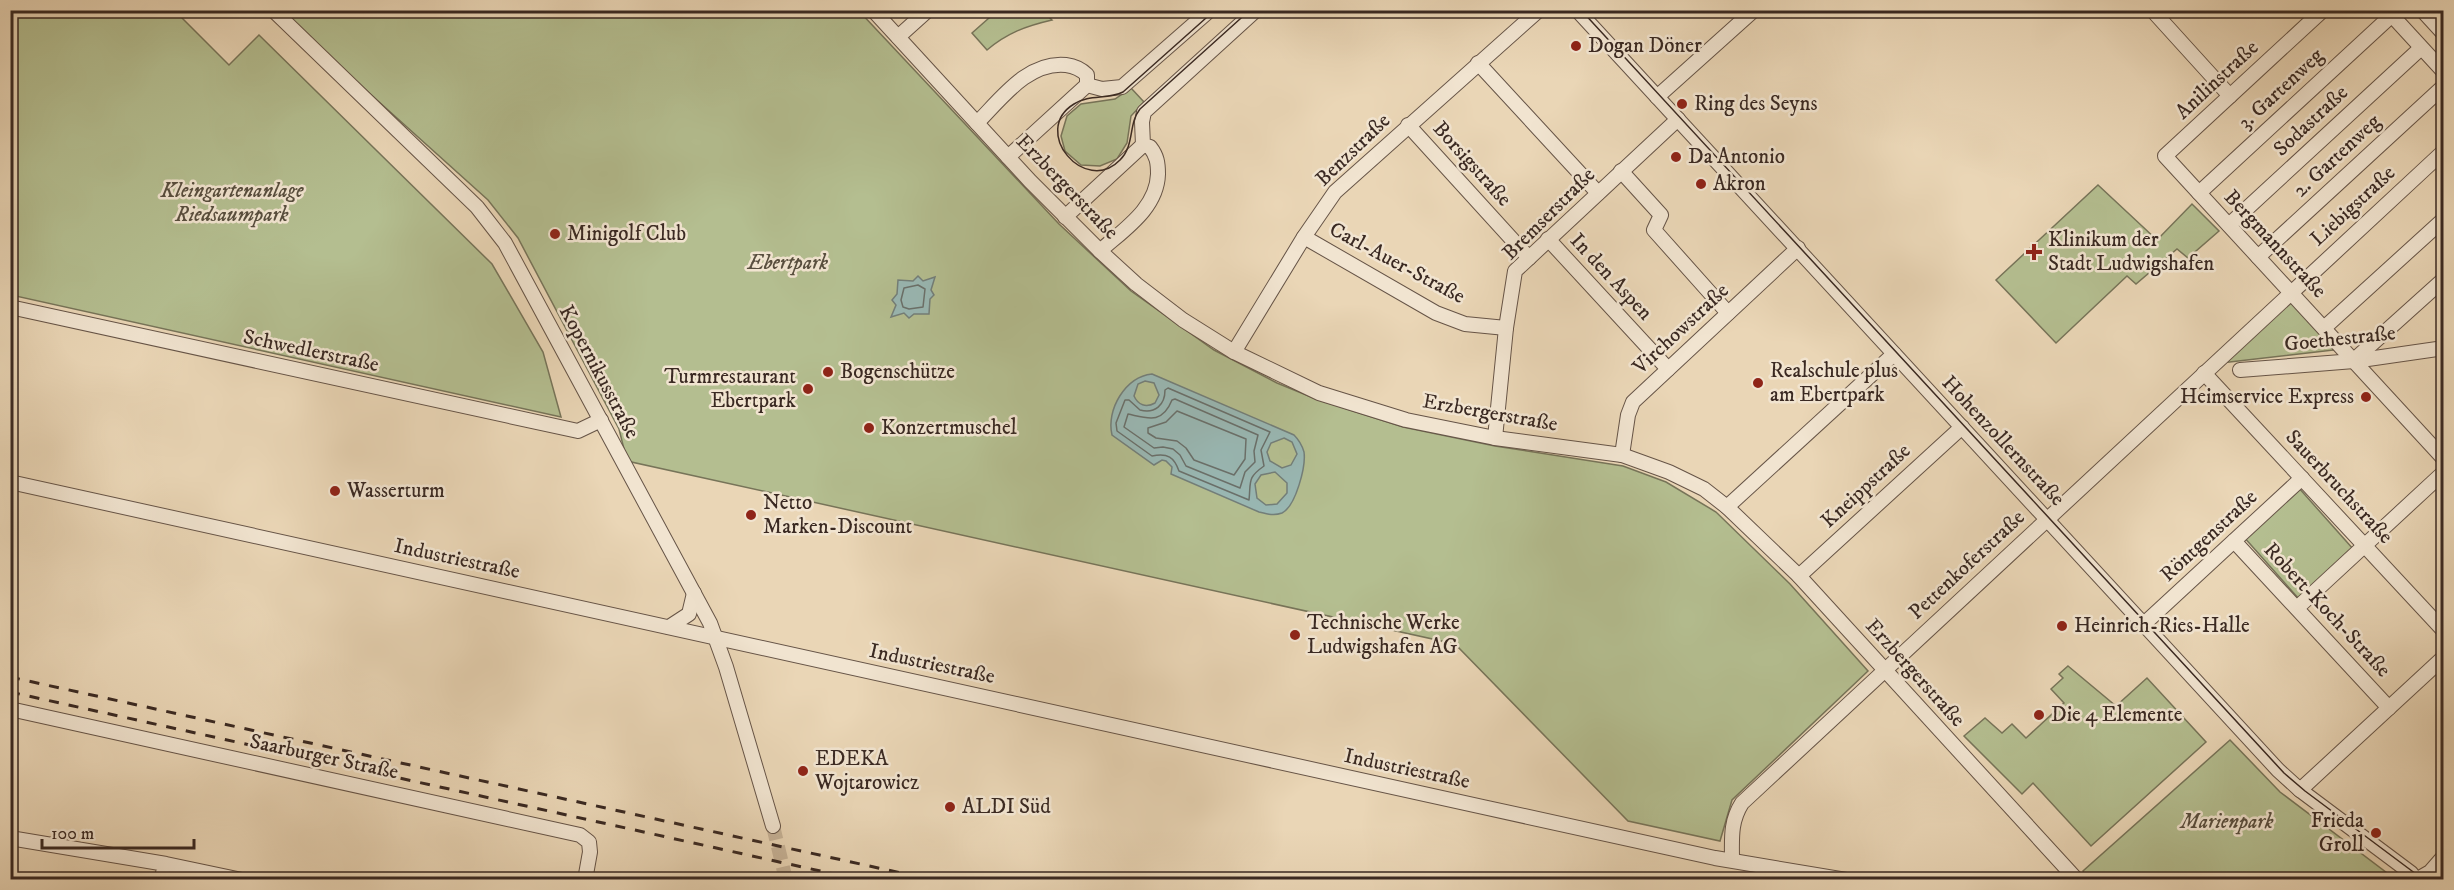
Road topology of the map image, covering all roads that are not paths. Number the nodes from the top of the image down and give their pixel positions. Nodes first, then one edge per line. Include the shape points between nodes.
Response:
1 (273, 10) edge
2 (873, 10) edge
3 (928, 10) edge
4 (1210, 10) edge
5 (1256, 10) edge
6 (1539, 10) edge
7 (1577, 10) edge
8 (1754, 10) edge
9 (2152, 10) edge
10 (2323, 10) edge
11 (2422, 10) edge
12 (2390, 13) edge
13 (2441, 26) edge
14 (898, 37) junction
15 (2421, 48) junction
16 (1478, 63) junction
17 (2444, 72) edge
18 (1087, 85) junction
19 (2444, 86) edge
20 (2230, 96) junction
21 (1657, 97) junction
22 (1678, 119) junction
23 (977, 123) junction
24 (1408, 125) junction
25 (1143, 145) junction
26 (2444, 151) edge
27 (2165, 156) joint
28 (1008, 157) junction
29 (1621, 171) junction
30 (1598, 193) junction
31 (2199, 193) junction
32 (1065, 217) junction
33 (2444, 219) edge
34 (2229, 225) junction
35 (1304, 237) junction
36 (1548, 239) junction
37 (1797, 248) junction
38 (1100, 252) junction
39 (2258, 256) junction
40 (1529, 258) junction
41 (2444, 279) edge
42 (2291, 292) junction
43 (10, 307) edge
44 (1728, 313) junction
45 (1506, 328) junction
46 (2324, 328) junction
47 (2444, 348) edge
48 (1234, 352) junction
49 (1894, 354) junction
50 (2354, 361) junction
51 (1668, 369) junction
52 (2240, 370) dead end
53 (2204, 373) junction
54 (601, 420) junction
55 (1962, 427) junction
56 (1495, 438) junction
57 (1622, 455) junction
58 (2444, 459) edge
59 (2444, 472) edge
60 (2302, 478) junction
61 (10, 482) edge
62 (1727, 507) junction
63 (2046, 519) junction
64 (2234, 541) junction
65 (2364, 546) junction
66 (1799, 576) junction
67 (694, 593) junction
68 (2297, 608) junction
69 (2144, 624) junction
70 (669, 627) junction
71 (2444, 631) edge
72 (716, 638) junction
73 (2444, 657) edge
74 (1884, 670) junction
75 (2389, 708) junction
76 (10, 709) edge
77 (2300, 790) junction
78 (773, 826) tunnel mouth
79 (10, 838) edge
80 (2444, 856) edge
81 (1732, 860) junction
82 (242, 879) edge
83 (585, 879) edge
84 (1846, 879) edge
85 (2077, 879) edge
86 (2416, 879) edge

1 - 54 street, Kopernikusstraße via 477,207 505,243
2 - 14 street, Erzbergerstraße
3 - 14 street
4 - 18 street via 1122,87 1102,89
5 - 25 street via 1149,106 1142,122
6 - 16 street, Benzstraße
7 - 21 street, Hohenzollernstraße
8 - 21 street
9 - 20 street
10 - 20 street, Anilinstraße
11 - 13 street
12 - 15 street
12 - 31 street, 3. Gartenweg
14 - 23 street, Erzbergerstraße
15 - 17 street
15 - 34 street, Sodastraße
16 - 24 street, Benzstraße
16 - 30 street
18 - 23 street via 1087,75 1082,70 1068,65 1044,66 1028,74
18 - 28 street
19 - 39 street, 2. Gartenweg
20 - 27 street, Anilinstraße
21 - 22 street, Hohenzollernstraße
22 - 29 street, Bremserstraße
22 - 37 street, Hohenzollernstraße
23 - 28 street, Erzbergerstraße
24 - 35 street, Benzstraße via 1335,192
24 - 40 street, Borsigstraße
25 - 32 street
25 - 38 street via 1150,147 1158,164 1156,192 1147,207
26 - 42 street, Liebigstraße
27 - 31 street, Bergmannstraße
28 - 32 street, Erzbergerstraße
29 - 30 street, Bremserstraße
29 - 44 street via 1661,215 1654,230
30 - 36 street, Bremserstraße
31 - 34 street, Bergmannstraße
32 - 38 street, Erzbergerstraße
33 - 46 street
34 - 39 street, Bergmannstraße
35 - 45 street, Carl-Auer-Straße via 1436,313 1465,324
35 - 48 street, Benzstraße
36 - 40 street, Bremserstraße
36 - 51 street, In den Aspen
37 - 44 street, Virchowstraße
37 - 49 street, Hohenzollernstraße
38 - 48 street, Erzbergerstraße via 1183,320
39 - 42 street, Bergmannstraße
40 - 45 street, Bremserstraße via 1515,271
41 - 50 street
42 - 46 street, Bergmannstraße
42 - 53 street, Pettenkoferstraße
43 - 54 street, Schwedlerstraße via 578,431
44 - 51 street, Virchowstraße
45 - 56 street, Bremserstraße
46 - 50 street, Bergmannstraße
47 - 50 street, Goethestraße
48 - 56 street, Erzbergerstraße via 1319,393 1406,420
49 - 55 street, Hohenzollernstraße
49 - 62 street
50 - 52 street, Goethestraße
50 - 58 street, Bergmannstraße
51 - 57 street, Virchowstraße via 1633,402
53 - 60 street, Sauerbruchstraße
53 - 63 street, Pettenkoferstraße
54 - 67 street, Kopernikusstraße
55 - 63 street, Hohenzollernstraße
55 - 66 street, Kneippstraße
56 - 57 street, Erzbergerstraße
57 - 62 street, Erzbergerstraße via 1704,489
59 - 65 street
60 - 64 street, Röntgenstraße
60 - 65 street, Sauerbruchstraße
61 - 70 street, Industriestraße
62 - 66 street, Erzbergerstraße
63 - 69 street, Hohenzollernstraße
63 - 74 street, Pettenkoferstraße
64 - 68 street, Robert-Koch-Straße
64 - 69 street, Röntgenstraße
65 - 68 street
65 - 71 street, Sauerbruchstraße
66 - 74 street, Erzbergerstraße
67 - 70 street via 689,614
67 - 72 street, Kopernikusstraße
68 - 75 street, Robert-Koch-Straße
69 - 77 street, Hohenzollernstraße
70 - 72 street, Industriestraße
72 - 78 street, Kopernikusstraße
72 - 81 street, Industriestraße
73 - 75 street
74 - 81 street, Pettenkoferstraße via 1742,803 1732,826
74 - 85 street, Erzbergerstraße
75 - 77 street
76 - 83 street, Saarburger Straße via 580,835 589,842
77 - 86 street, Hohenzollernstraße
79 - 82 street
80 - 86 street via 2430,872
81 - 84 street, Industriestraße

